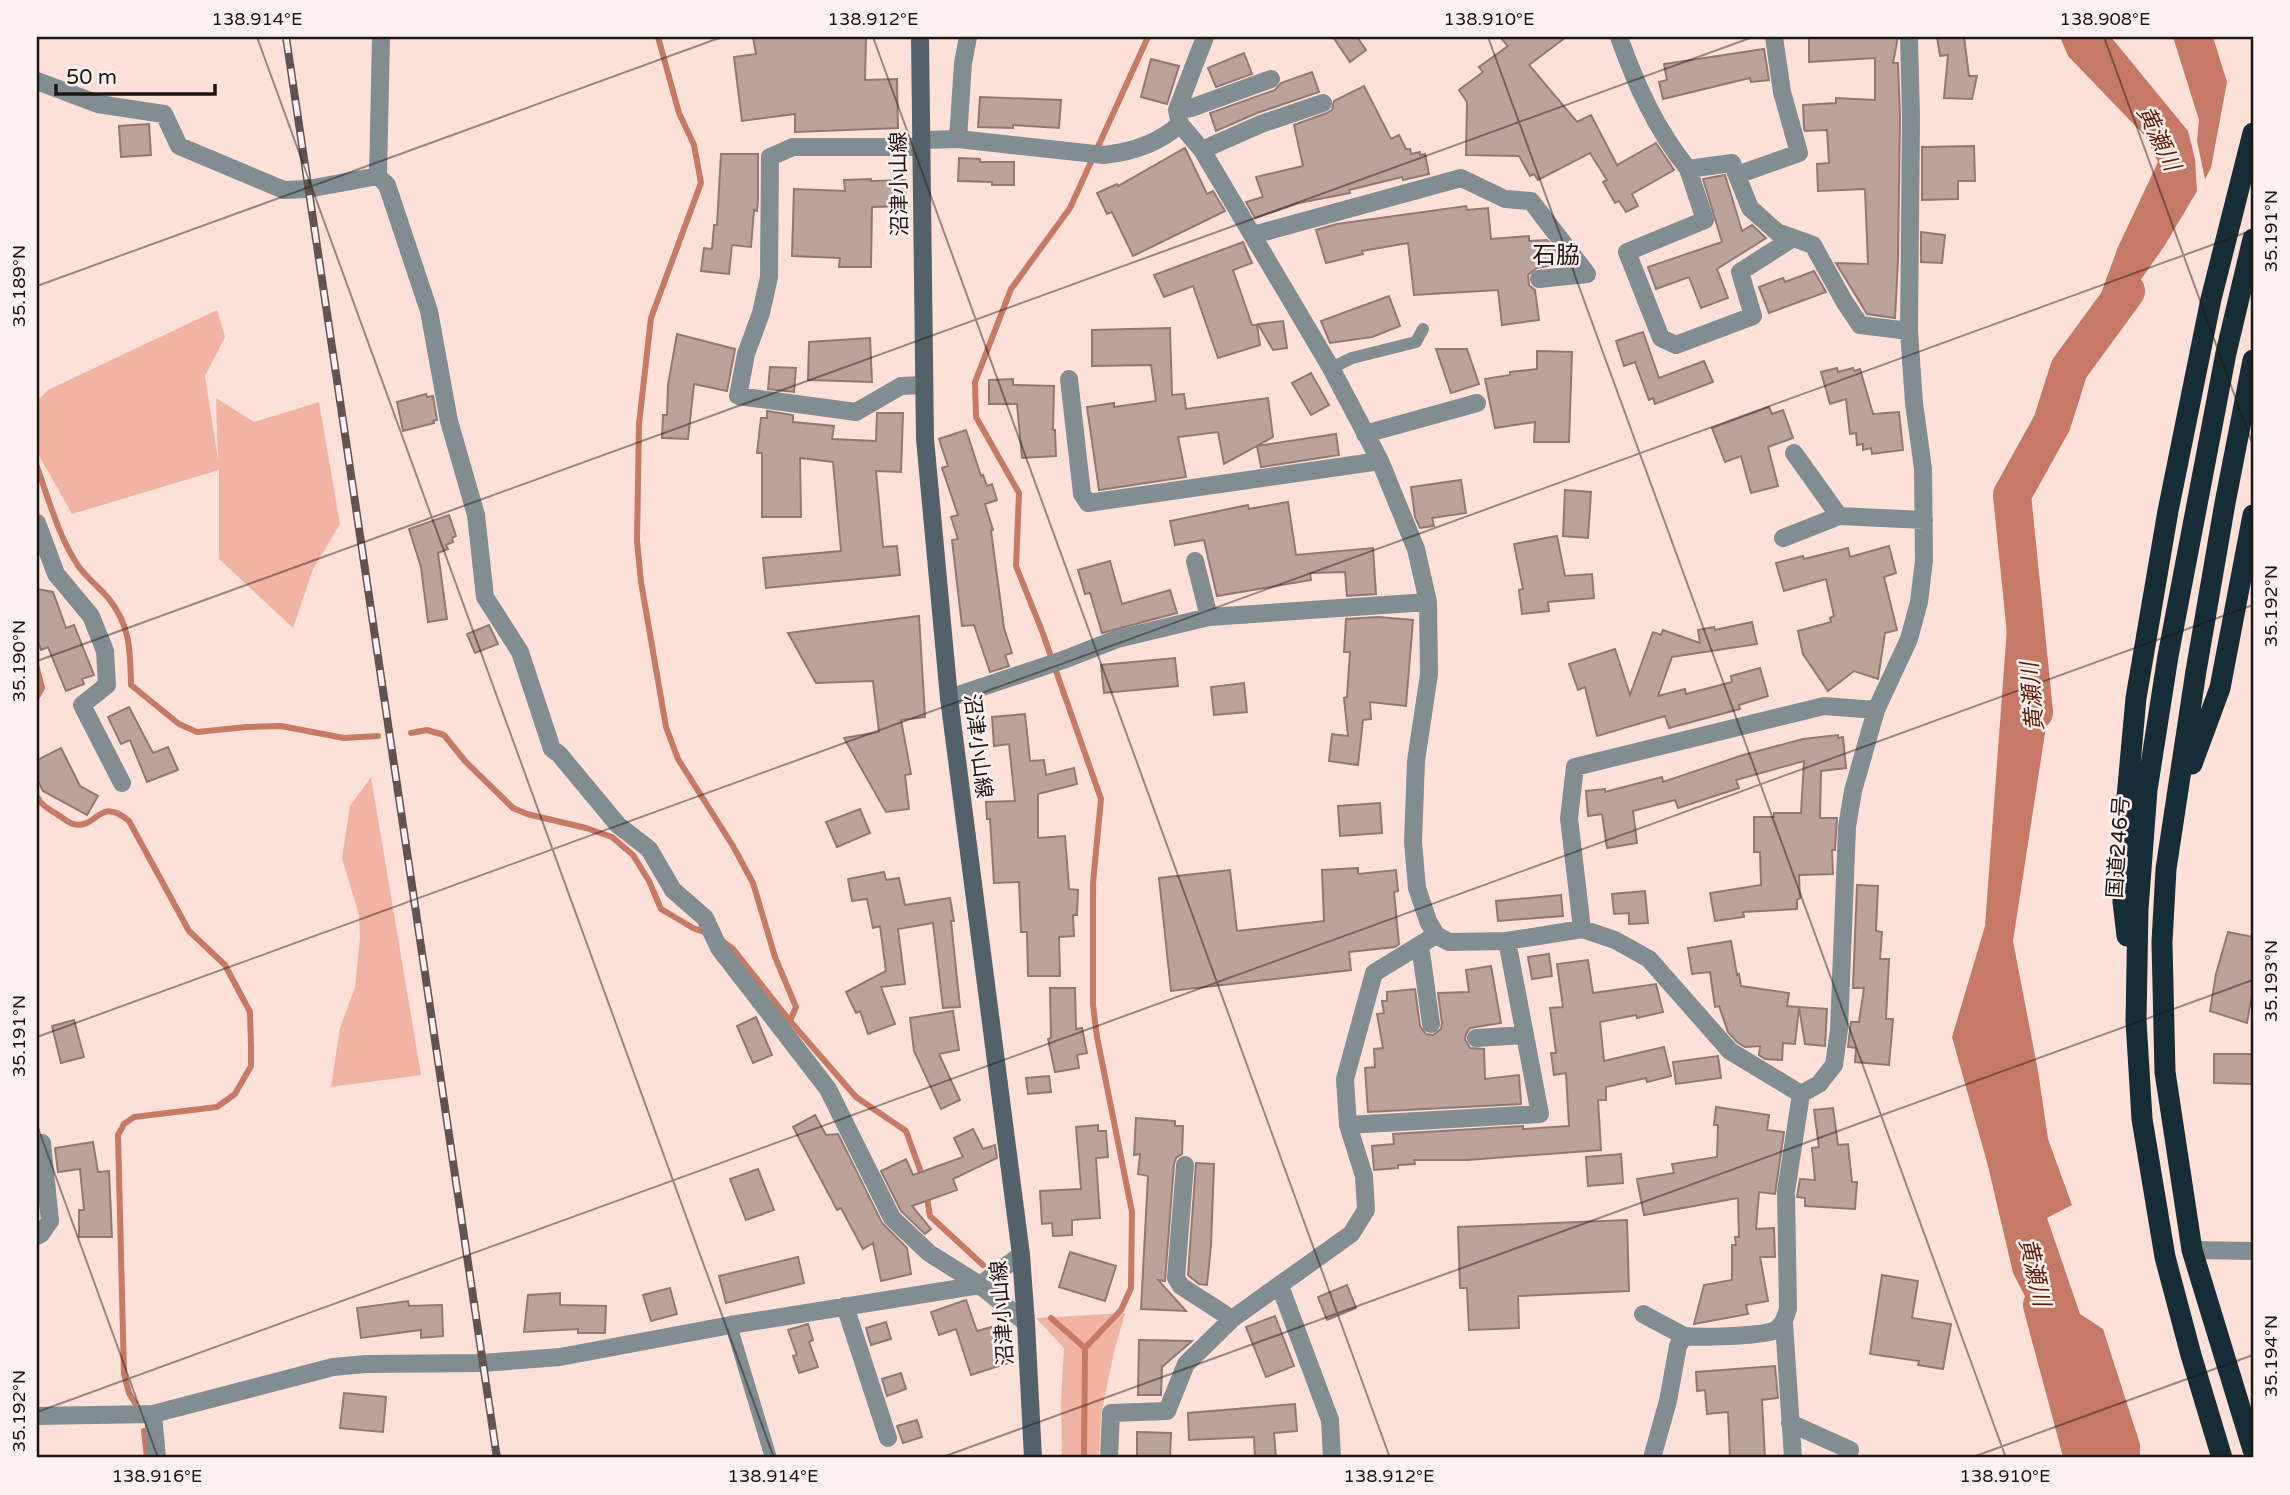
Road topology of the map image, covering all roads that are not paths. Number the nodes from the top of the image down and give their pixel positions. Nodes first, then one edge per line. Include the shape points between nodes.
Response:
1 (381, 37) edge
2 (920, 37) edge
3 (968, 37) edge
4 (1205, 37) edge
5 (1619, 37) edge
6 (1774, 37) edge
7 (1909, 37) edge
8 (1271, 79) dead end
9 (37, 81) edge
10 (1322, 103) dead end
11 (1178, 117) junction
12 (2253, 133) edge
13 (958, 139) junction
14 (921, 143) junction
15 (1202, 150) junction
16 (1688, 169) junction
17 (1737, 174) junction
18 (378, 176) junction
19 (1252, 235) junction
20 (1793, 238) junction
21 (2253, 239) edge
22 (1539, 279) dead end
23 (1423, 329) dead end
24 (1909, 331) junction
25 (2253, 360) edge
26 (1331, 368) junction
27 (1069, 379) dead end
28 (924, 385) junction
29 (1477, 403) dead end
30 (1365, 434) junction
31 (1794, 453) dead end
32 (1380, 461) junction
33 (2253, 515) edge
34 (1839, 516) junction
35 (1924, 520) junction
36 (37, 523) edge
37 (1783, 538) dead end
38 (1195, 561) dead end
39 (2248, 567) edge
40 (1428, 602) junction
41 (1209, 617) junction
42 (949, 698) junction
43 (1876, 710) junction
44 (122, 783) dead end
45 (2176, 805) junction
46 (1582, 929) junction
47 (1436, 935) junction
48 (1507, 942) junction
49 (1420, 945) junction
50 (2136, 1021) junction
51 (1431, 1024) dead end
52 (1525, 1035) junction
53 (1476, 1038) dead end
54 (1801, 1094) junction
55 (1348, 1125) junction
56 (42, 1143) dead end
57 (1185, 1166) dead end
58 (37, 1236) edge
59 (2192, 1250) junction
60 (2253, 1251) edge
61 (1021, 1255) junction
62 (980, 1284) junction
63 (1280, 1286) junction
64 (845, 1306) junction
65 (1643, 1314) dead end
66 (1232, 1319) junction
67 (1026, 1323) junction
68 (1784, 1323) junction
69 (731, 1325) junction
70 (1684, 1336) junction
71 (153, 1414) junction
72 (37, 1416) edge
73 (1790, 1423) junction
74 (888, 1438) dead end
75 (1850, 1450) dead end
76 (2253, 1450) edge
77 (157, 1458) edge
78 (771, 1458) edge
79 (1032, 1458) edge
80 (1109, 1458) edge
81 (1332, 1458) edge
82 (1652, 1458) edge
83 (1793, 1458) edge
84 (2222, 1458) edge

1 - 18 street
2 - 14 main road, 沼津小山線
3 - 13 street
4 - 11 street
5 - 16 street via 1635,83
6 - 17 street via 1782,92 1799,153
7 - 24 street
8 - 11 street
9 - 18 street via 97,104 164,114 179,146 284,190
10 - 15 street
11 - 13 street via 1167,135 1123,153 1104,155
11 - 15 street
12 - 50 highway via 2211,299 2136,698 2123,902
13 - 14 street
14 - 28 main road, 沼津小山線
14 - 28 street via 793,147 770,157 769,277 738,396 856,412 901,386
15 - 19 street
16 - 17 street via 1732,163
16 - 20 street via 1706,220 1627,251 1661,338 1676,345 1753,316 1740,272
17 - 20 street via 1751,208 1777,232
18 - 62 street via 387,185 429,311 449,421 476,515 485,597 520,652 552,749 618,825 649,849 673,890 705,918 718,945 828,1089 892,1218 929,1253
19 - 22 street via 1461,178 1505,199 1531,201 1587,274
19 - 26 street
20 - 24 street via 1813,245 1860,325
21 - 50 highway, 国道246号 via 2223,366 2147,790
23 - 26 lane via 1416,342
24 - 35 street
25 - 45 highway via 2222,516
26 - 30 street
27 - 32 street via 1082,494 1088,503
28 - 42 main road, 沼津小山線
29 - 30 street
30 - 32 street
31 - 34 street
32 - 40 street via 1416,549
33 - 39 highway
34 - 35 street
34 - 37 street
35 - 43 street via 1919,602 1909,639
36 - 44 street via 56,574 91,616 105,651 107,685 82,705
38 - 41 street
39 - 45 highway via 2220,688
40 - 41 street
40 - 47 street via 1429,674 1416,761 1413,842 1417,888
41 - 42 street via 1117,639
42 - 61 main road, 沼津小山線
43 - 46 street via 1824,706 1575,767 1569,818
43 - 54 street via 1847,827 1834,1065 1819,1084
45 - 59 highway via 2166,869 2162,1006 2165,1072
46 - 48 street
46 - 54 street via 1649,959 1730,1051
47 - 48 street via 1449,942
47 - 49 street
48 - 52 street
49 - 51 street
49 - 55 street via 1374,973 1345,1079
50 - 84 highway, 国道246号 via 2142,1119 2165,1257
52 - 53 street
52 - 55 street via 1540,1114
54 - 68 street via 1786,1192 1788,1309
55 - 63 street via 1364,1176 1366,1210 1351,1234
56 - 58 street via 50,1221
57 - 66 street via 1176,1278 1181,1286
59 - 60 street
59 - 76 highway
61 - 62 street
61 - 67 main road, 沼津小山線
62 - 64 street
62 - 67 street
63 - 66 street
63 - 81 street via 1330,1420
64 - 69 street
64 - 74 street
65 - 70 street
66 - 80 street via 1186,1364 1167,1411 1111,1413
67 - 79 main road, 沼津小山線
68 - 70 street via 1772,1331
68 - 73 street
69 - 71 street via 560,1357 333,1367
69 - 78 lane
70 - 82 street
71 - 72 street
71 - 77 street
73 - 75 street
73 - 83 street

